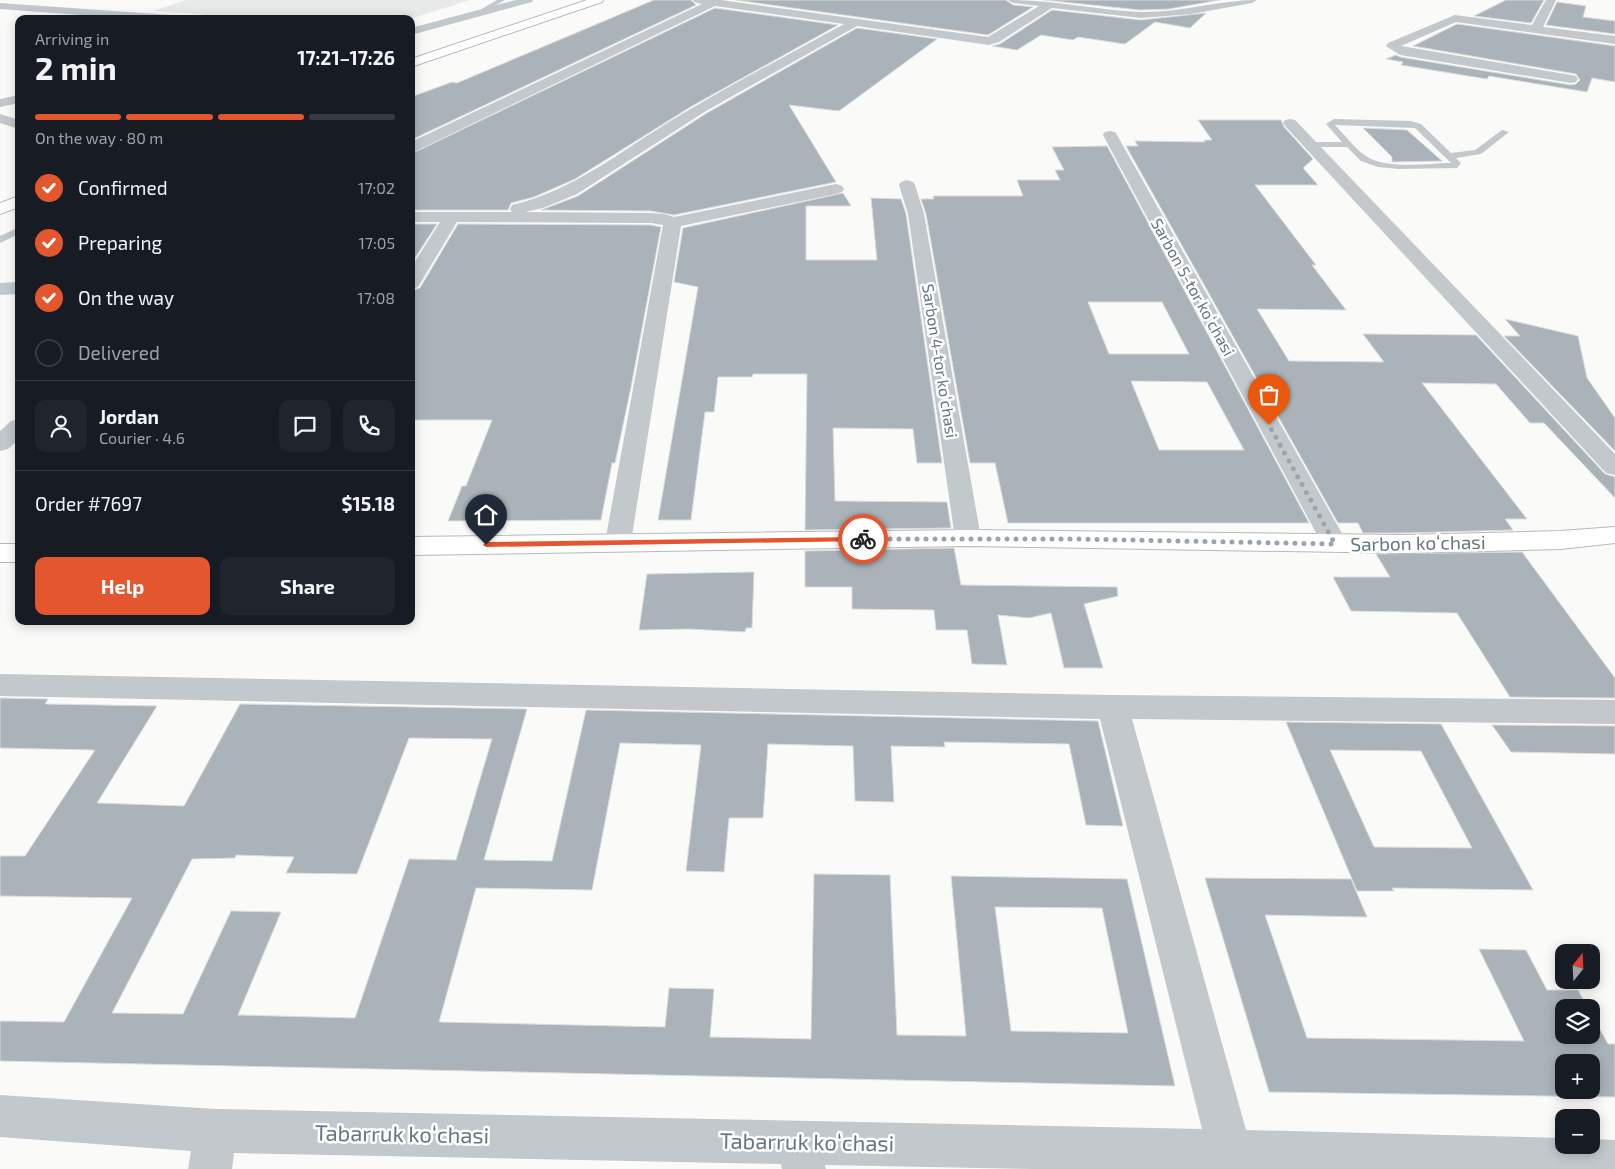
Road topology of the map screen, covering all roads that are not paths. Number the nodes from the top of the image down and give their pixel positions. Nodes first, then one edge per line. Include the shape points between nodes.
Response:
1 (502, 0) edge
2 (528, 0) edge
3 (576, 0) edge
4 (598, 0) edge
5 (698, 0) edge
6 (1013, 0) edge
7 (1252, 0) edge
8 (1550, 0) edge
9 (714, 2) junction
10 (1049, 5) junction
11 (1, 7) edge
12 (476, 14) junction
13 (124, 15) edge
14 (854, 22) junction
15 (1536, 28) junction
16 (415, 31) edge
17 (1615, 40) edge
18 (415, 53) edge
19 (415, 62) edge
20 (1571, 79) dead end
21 (15, 100) edge
22 (0, 103) edge
23 (0, 118) edge
24 (15, 123) edge
25 (1290, 123) dead end
26 (1505, 132) dead end
27 (1110, 135) dead end
28 (1349, 144) junction
29 (1310, 145) junction
30 (415, 146) edge
31 (1450, 156) junction
32 (907, 185) dead end
33 (15, 189) edge
34 (836, 189) dead end
35 (0, 195) edge
36 (15, 203) edge
37 (0, 209) edge
38 (415, 217) edge
39 (452, 217) junction
40 (672, 223) junction
41 (15, 232) edge
42 (0, 240) edge
43 (415, 277) edge
44 (15, 288) edge
45 (0, 289) edge
46 (15, 430) edge
47 (0, 444) edge
48 (1615, 468) edge
49 (1615, 535) edge
50 (968, 538) junction
51 (618, 542) junction
52 (1335, 544) junction
53 (415, 546) edge
54 (0, 553) edge
55 (15, 553) edge
56 (0, 685) edge
57 (1113, 707) junction
58 (1615, 712) edge
59 (0, 1116) edge
60 (213, 1150) edge
61 (1230, 1152) junction
62 (801, 1155) edge
63 (1432, 1162) edge
64 (1615, 1162) edge

1 - 12 lane
2 - 12 street
3 - 18 street
4 - 19 street
5 - 9 street
6 - 10 street
7 - 10 street via 1141,16
8 - 15 street
9 - 14 street
9 - 30 street
10 - 14 street via 989,41
11 - 13 street
12 - 16 street
14 - 39 street via 653,138 568,192 531,207
15 - 17 street
15 - 20 street via 1455,18 1392,46 1400,51
21 - 22 street
23 - 24 street
25 - 29 street
26 - 31 lane via 1478,152
27 - 52 street, Sarbon 5-tor koʻchasi
28 - 29 lane
28 - 31 lane via 1364,159 1384,165 1454,166 1456,163
28 - 31 lane via 1330,124 1400,122 1418,126
29 - 48 street
32 - 50 street, Sarbon 4-tor koʻchasi via 916,214
33 - 35 street
34 - 40 street
36 - 37 street
38 - 39 street
39 - 40 street via 651,218
39 - 43 street
40 - 51 street
41 - 42 lane
44 - 45 street
46 - 47 street
49 - 52 street, Sarbon koʻchasi via 1561,540
50 - 51 street, Sarbon koʻchasi
50 - 52 street, Sarbon koʻchasi
51 - 53 street, Sarbon koʻchasi
54 - 55 street
56 - 57 street
57 - 58 street
57 - 61 street
59 - 60 street, Tabarruk koʻchasi
60 - 62 street, Tabarruk koʻchasi
61 - 62 street, Tabarruk koʻchasi
61 - 63 street, Tabarruk koʻchasi
63 - 64 street, Tabarruk koʻchasi

